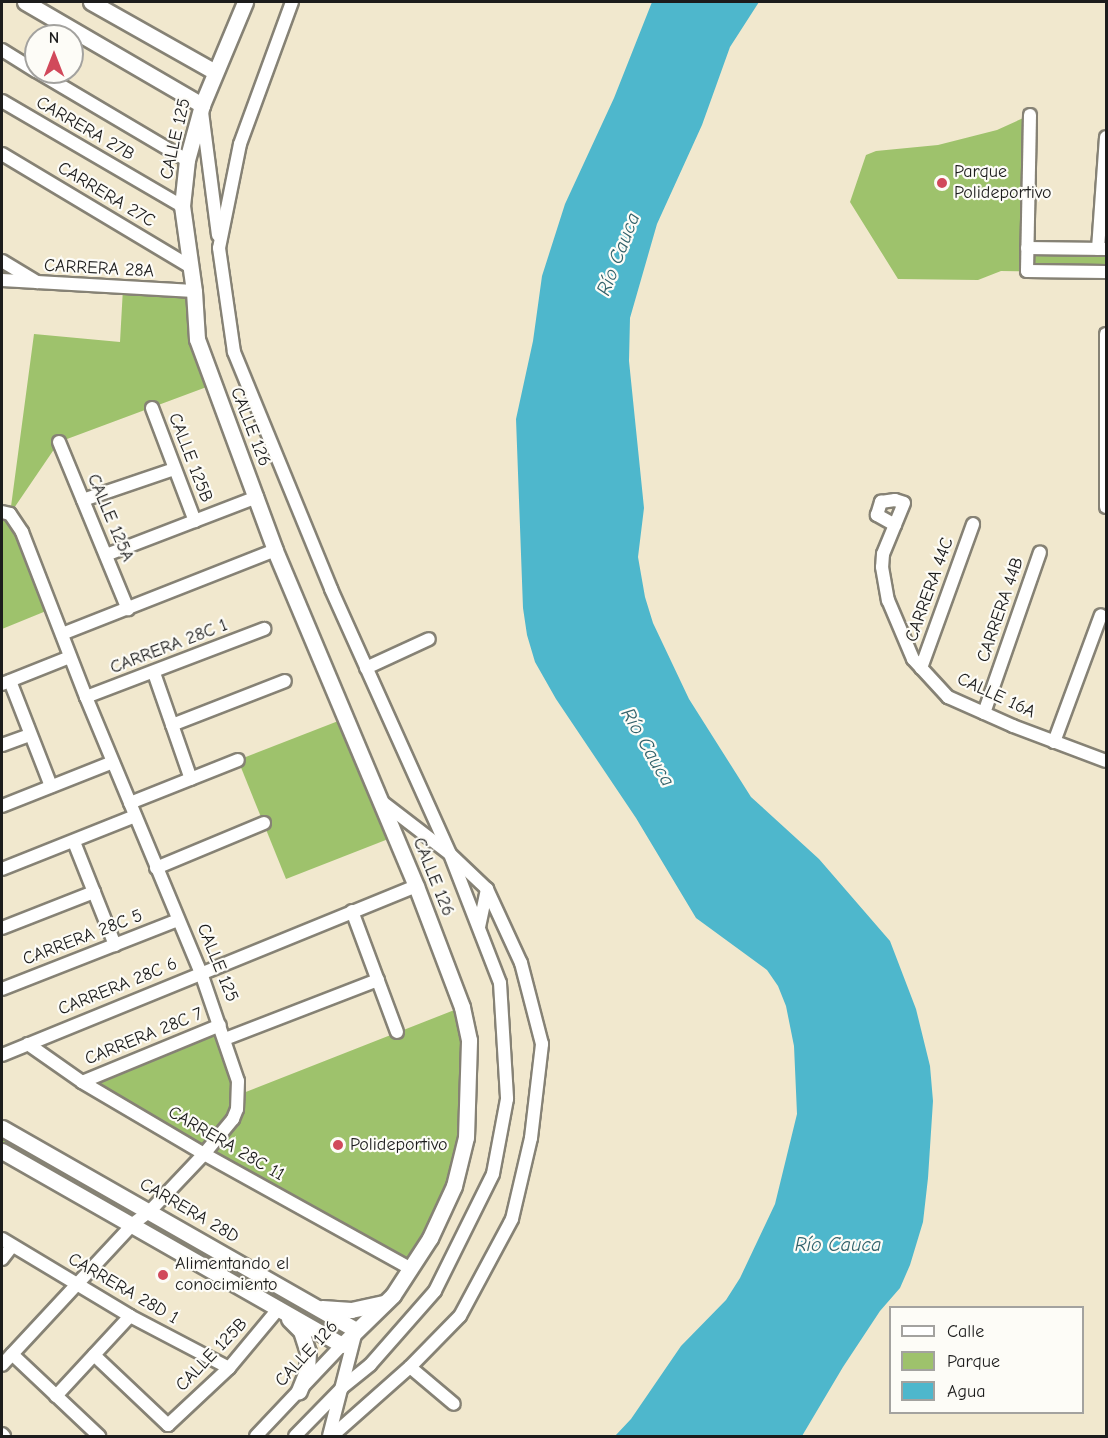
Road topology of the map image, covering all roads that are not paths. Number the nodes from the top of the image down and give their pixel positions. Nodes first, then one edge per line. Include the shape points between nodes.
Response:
1 (26, 2) edge
2 (91, 2) edge
3 (246, 2) edge
4 (292, 2) edge
5 (2, 50) edge
6 (24, 63) edge
7 (215, 72) junction
8 (59, 84) edge
9 (2, 101) edge
10 (202, 105) junction
11 (1030, 115) dead end
12 (1107, 137) edge
13 (2, 154) edge
14 (187, 160) junction
15 (182, 206) junction
16 (219, 248) junction
17 (1027, 248) junction
18 (1102, 249) edge
19 (2, 261) edge
20 (191, 267) junction
21 (1107, 272) edge
22 (2, 280) edge
23 (41, 284) junction
24 (194, 291) junction
25 (1107, 334) edge
26 (152, 408) dead end
27 (59, 442) dead end
28 (174, 469) junction
29 (256, 497) junction
30 (83, 500) junction
31 (1106, 507) edge
32 (6, 513) edge
33 (195, 521) junction
34 (973, 524) dead end
35 (894, 525) dead end
36 (275, 550) junction
37 (1040, 552) dead end
38 (106, 555) junction
39 (128, 609) junction
40 (1101, 615) dead end
41 (264, 629) dead end
42 (62, 634) junction
43 (429, 639) dead end
44 (70, 657) junction
45 (366, 668) junction
46 (921, 668) junction
47 (154, 673) junction
48 (285, 681) dead end
49 (6, 682) edge
50 (86, 698) junction
51 (984, 713) junction
52 (172, 725) junction
53 (29, 735) junction
54 (1054, 742) junction
55 (2, 745) edge
56 (238, 760) dead end
57 (1107, 761) edge
58 (113, 762) junction
59 (191, 779) junction
60 (51, 786) junction
61 (381, 801) junction
62 (130, 803) junction
63 (2, 806) edge
64 (135, 816) junction
65 (264, 823) dead end
66 (74, 842) junction
67 (450, 854) junction
68 (156, 867) junction
69 (2, 869) edge
70 (416, 886) junction
71 (487, 889) junction
72 (94, 892) junction
73 (352, 911) junction
74 (178, 920) junction
75 (2, 928) edge
76 (479, 928) junction
77 (116, 945) junction
78 (201, 973) junction
79 (378, 980) junction
80 (2, 989) edge
81 (220, 1025) junction
82 (397, 1032) dead end
83 (225, 1039) junction
84 (28, 1044) junction
85 (2, 1055) edge
86 (81, 1082) junction
87 (2, 1128) edge
88 (2, 1151) edge
89 (204, 1154) junction
90 (150, 1211) junction
91 (134, 1224) junction
92 (7, 1242) edge
93 (2, 1259) edge
94 (410, 1268) junction
95 (78, 1285) junction
96 (384, 1303) junction
97 (279, 1308) junction
98 (319, 1308) junction
99 (130, 1316) junction
100 (356, 1330) junction
101 (342, 1345) junction
102 (12, 1354) junction
103 (94, 1355) junction
104 (2, 1365) edge
105 (410, 1367) junction
106 (228, 1368) junction
107 (342, 1388) junction
108 (299, 1391) junction
109 (56, 1396) junction
110 (454, 1404) dead end
111 (99, 1437) edge
112 (256, 1437) edge
113 (295, 1437) edge
114 (330, 1437) edge

1 - 10 street
2 - 7 street
3 - 7 street, CALLE 125
4 - 16 street via 240,144
5 - 6 street
7 - 10 street, CALLE 125
8 - 14 street
9 - 15 street, CARRERA 27B
10 - 14 street, CALLE 125
10 - 16 street
11 - 17 street
12 - 18 street
13 - 20 street, CARRERA 27C
14 - 15 street, CALLE 125
15 - 20 street, CALLE 125
16 - 45 street via 234,352
17 - 18 street
17 - 21 street via 1027,271
19 - 23 street
20 - 24 street, CALLE 125
22 - 23 street, CARRERA 28A
23 - 24 street, CARRERA 28A
24 - 29 street, CALLE 126 via 196,339
25 - 31 street
26 - 28 street, CALLE 125B
27 - 30 street, CALLE 125A
28 - 30 street
28 - 33 street, CALLE 125B
29 - 33 street
29 - 36 street, CALLE 126
30 - 38 street, CALLE 125A
32 - 42 street, CALLE 125 via 21,532
33 - 38 street
34 - 46 street, CARRERA 44C
35 - 46 street, CALLE 16A via 883,554 888,600 913,659
36 - 39 street
36 - 61 street, CALLE 126
37 - 51 street, CARRERA 44B
38 - 39 street, CALLE 125A
39 - 42 street
40 - 54 street
41 - 47 street, CARRERA 28C 1
42 - 44 street, CALLE 125
43 - 45 street
44 - 49 street
44 - 50 street, CALLE 125
45 - 67 street
46 - 51 street, CALLE 16A via 948,697
47 - 50 street, CARRERA 28C 1
47 - 52 street
48 - 52 street
49 - 53 street
50 - 58 street, CALLE 125
51 - 54 street, CALLE 16A
52 - 59 street
53 - 55 street
53 - 60 street
54 - 57 street, CALLE 16A
56 - 59 street
58 - 60 street
58 - 62 street, CALLE 125
59 - 62 street
60 - 63 street
61 - 67 street
61 - 70 street, CALLE 126
62 - 64 street, CALLE 125
64 - 66 street
64 - 68 street, CALLE 125
65 - 68 street
66 - 69 street
66 - 72 street
67 - 71 street
67 - 76 street
68 - 74 street, CALLE 125
70 - 73 street, CARRERA 28C 6
70 - 94 street, CALLE 126 via 462,1007 469,1040 469,1075 466,1137 454,1186 430,1238
71 - 76 street
71 - 105 street via 521,963 542,1044 531,1138 512,1219 460,1316
72 - 75 street
72 - 77 street
73 - 78 street, CARRERA 28C 6
73 - 79 street
74 - 77 street, CARRERA 28C 5
74 - 78 street, CALLE 125
76 - 107 street via 500,984 507,1099 493,1174 435,1290 370,1365
77 - 80 street, CARRERA 28C 5
78 - 81 street, CALLE 125
78 - 84 street, CARRERA 28C 6
79 - 82 street
79 - 83 street, CARRERA 28C 7
81 - 83 street, CALLE 125
81 - 86 street, CARRERA 28C 7
83 - 89 street, CALLE 125 via 238,1081 237,1109
84 - 85 street, CARRERA 28C 6
84 - 86 street, CARRERA 28C 11
86 - 89 street, CARRERA 28C 11
87 - 90 street, CARRERA 28D
88 - 91 street
89 - 90 street, CALLE 125
89 - 94 street, CARRERA 28C 11
90 - 91 street, CALLE 125
90 - 98 street, CARRERA 28D
91 - 95 street, CALLE 125
91 - 97 street
92 - 93 street
92 - 95 street, CARRERA 28D 1
94 - 96 street, CALLE 126
95 - 99 street, CARRERA 28D 1
95 - 102 street, CALLE 125
96 - 98 street via 351,1310
96 - 100 street, CALLE 126
97 - 101 street
97 - 106 street, CALLE 125B
97 - 108 street via 305,1339 307,1371
98 - 100 street, CARRERA 28D
99 - 103 street
99 - 106 street, CARRERA 28D 1
100 - 101 street, CALLE 126
100 - 107 street
101 - 108 street, CALLE 126
102 - 104 street, CALLE 125
102 - 109 street
103 - 106 street, CALLE 125B via 168,1425
103 - 109 street
105 - 110 street
105 - 114 street
107 - 113 street
107 - 114 street
108 - 112 street, CALLE 126
109 - 111 street

